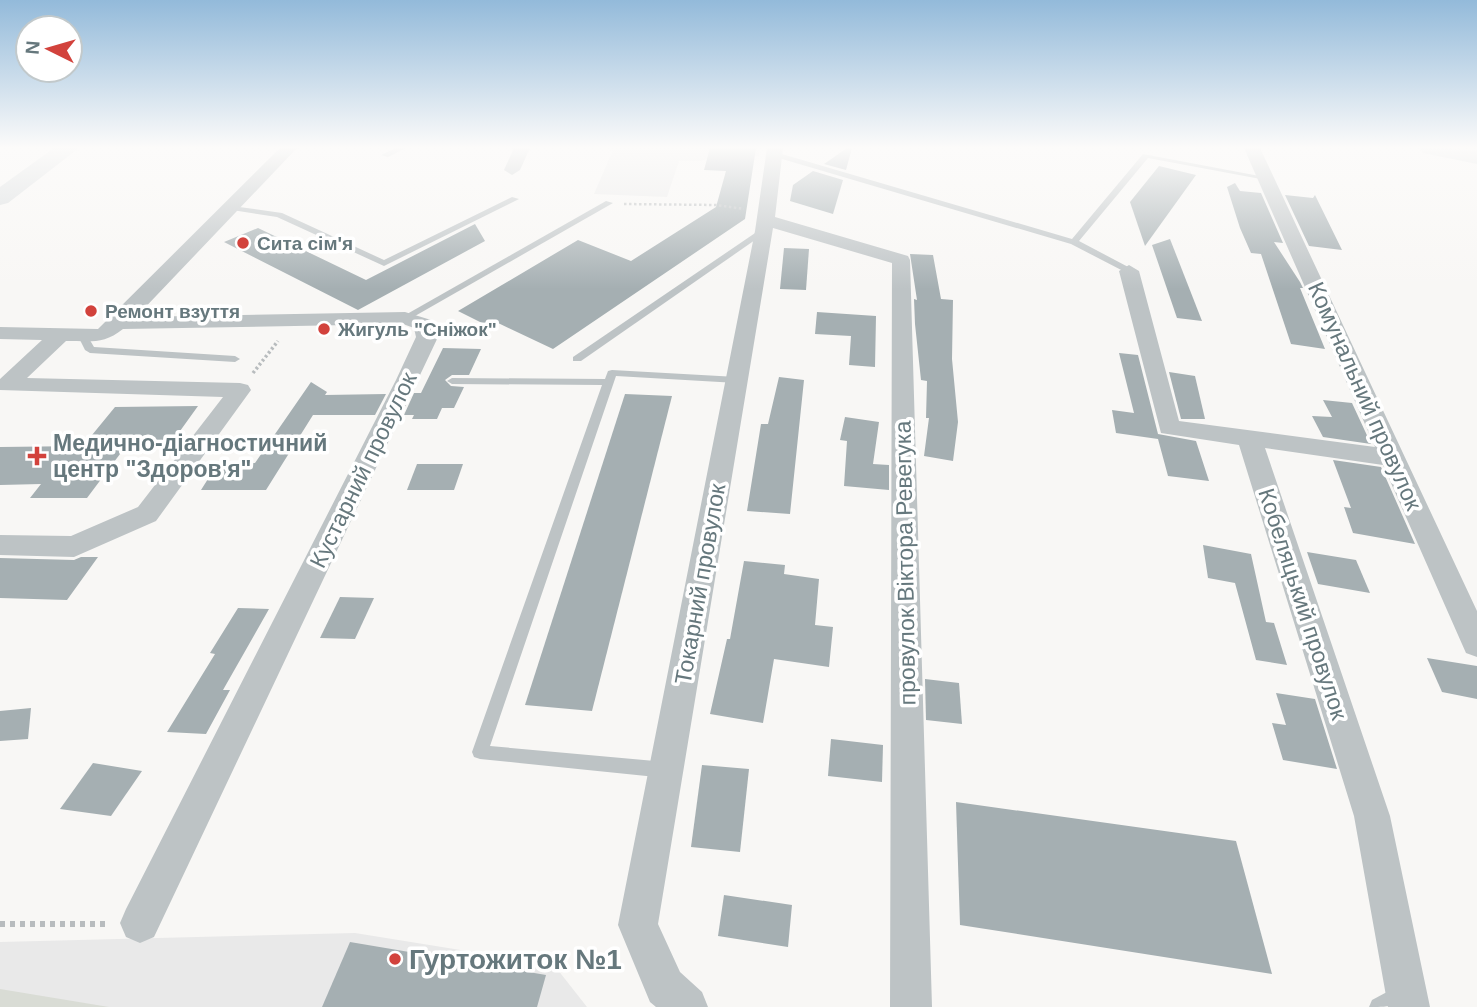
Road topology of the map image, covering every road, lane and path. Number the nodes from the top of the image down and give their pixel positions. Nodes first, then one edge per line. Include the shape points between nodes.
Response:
1 (244, 195) edge
2 (769, 195) edge
3 (920, 195) edge
4 (1113, 195) edge
5 (1274, 195) edge
6 (515, 199) dead end
7 (609, 204) joint
8 (232, 208) junction
9 (766, 221) junction
10 (1074, 242) junction
11 (1129, 271) joint
12 (405, 318) junction
13 (293, 322) junction
14 (118, 323) junction
15 (0, 333) edge
16 (72, 334) junction
17 (235, 359) dead end
18 (577, 359) dead end
19 (737, 380) junction
20 (452, 381) dead end
21 (609, 382) junction
22 (240, 390) junction
23 (1249, 438) junction
24 (1393, 458) junction
25 (0, 545) edge
26 (1477, 644) edge
27 (667, 770) junction
28 (140, 923) joint
29 (0, 925) edge
30 (1397, 1002) edge
31 (687, 1007) edge
32 (911, 1007) edge

1 - 8 street
2 - 9 street, Токарний провулок
3 - 10 lane
4 - 10 lane
5 - 24 street, Комунальний провулок
6 - 8 lane via 384,263 279,215
7 - 9 path via 716,205
7 - 12 lane
8 - 14 street
9 - 18 lane
9 - 19 street, Токарний провулок
9 - 32 street, провулок Віктора Ревегука via 901,260
10 - 11 lane
11 - 23 street via 1169,427
12 - 13 street
12 - 28 street, Кустарний провулок via 424,324 427,337
13 - 14 street
13 - 22 path
14 - 16 street via 103,335
15 - 16 street
16 - 17 lane via 90,350
16 - 22 street via 7,385
19 - 21 lane via 612,373
19 - 27 street, Токарний провулок
20 - 21 lane
21 - 27 lane via 480,752
22 - 25 street via 147,514 74,547
23 - 24 street
23 - 30 street, Кобеляцький провулок via 1371,816
24 - 26 street, Комунальний провулок
27 - 31 street, Токарний провулок via 638,925 665,987
28 - 29 path

